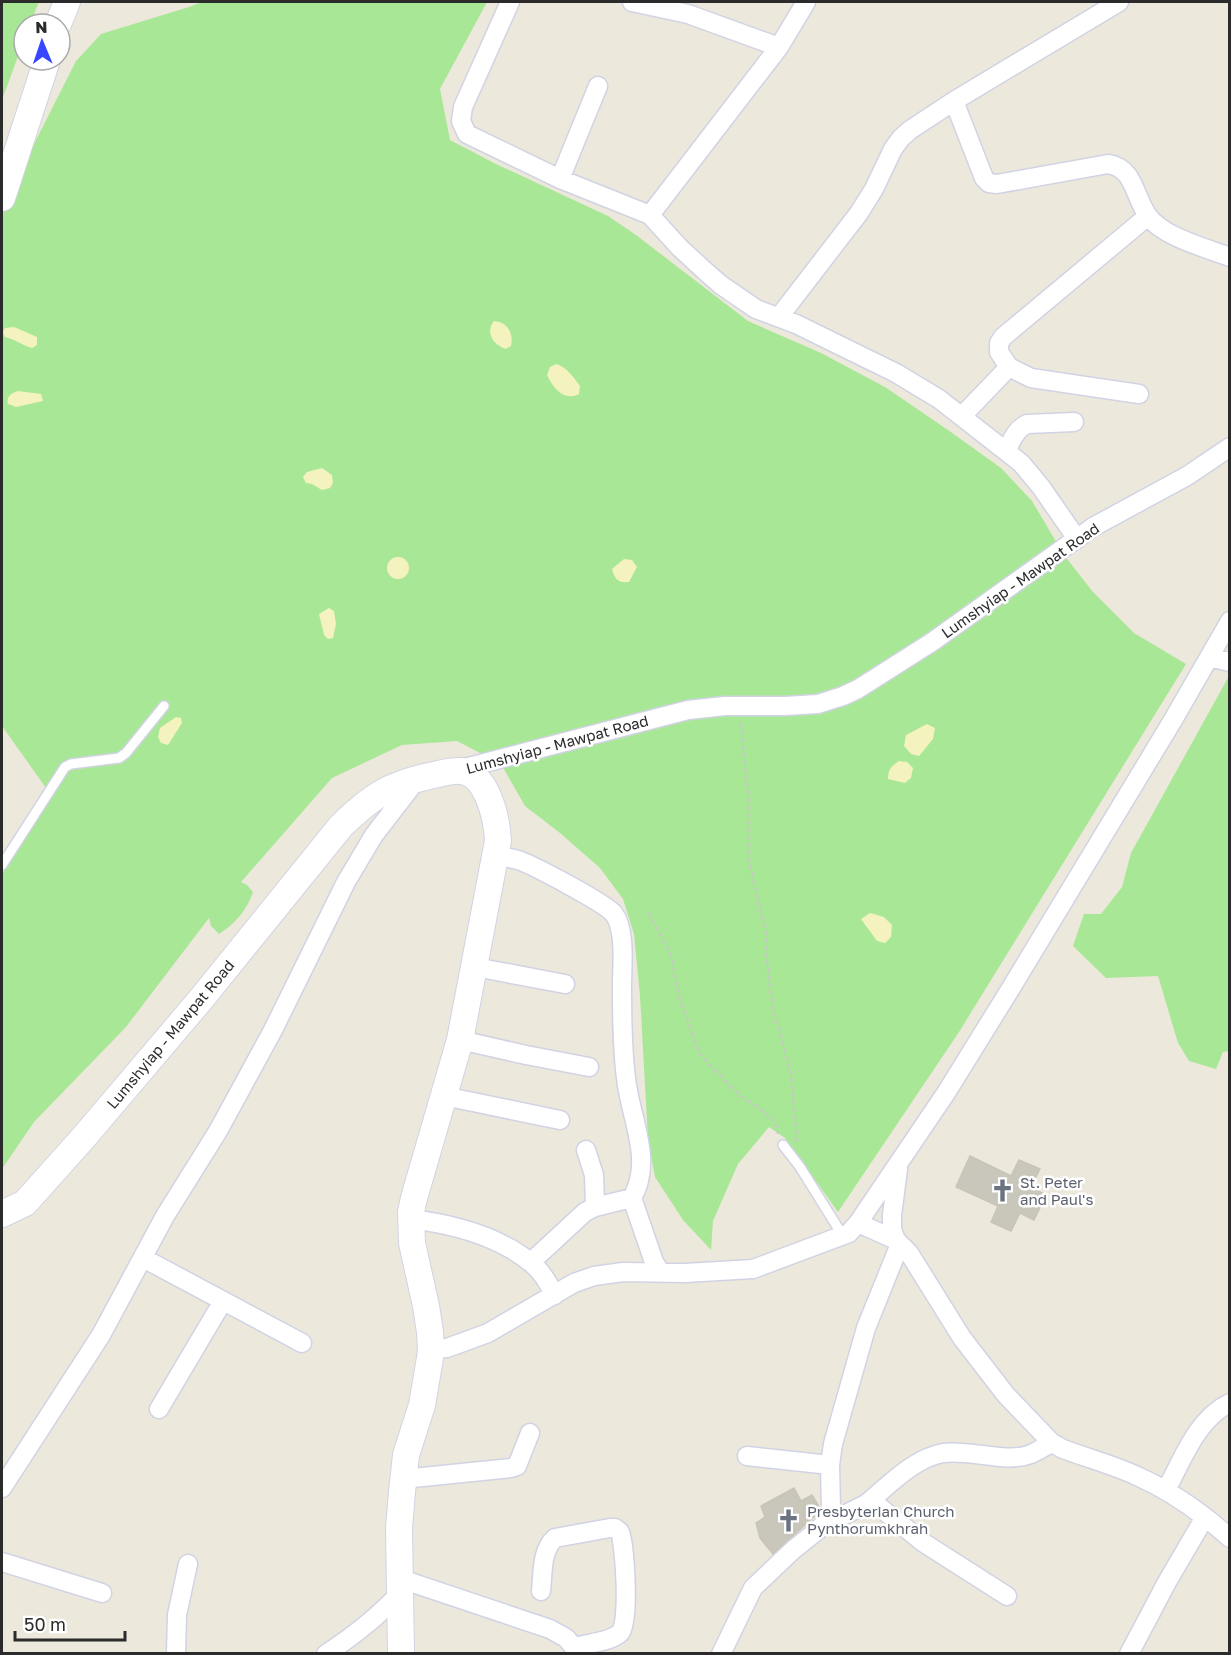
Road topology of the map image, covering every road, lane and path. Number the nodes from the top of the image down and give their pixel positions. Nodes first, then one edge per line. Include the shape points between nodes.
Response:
1 (510, 2) edge
2 (632, 2) edge
3 (806, 2) edge
4 (1119, 2) edge
5 (779, 48) junction
6 (43, 72) edge
7 (598, 86) dead end
8 (954, 101) junction
9 (560, 180) junction
10 (2, 198) edge
11 (650, 215) junction
12 (1148, 216) junction
13 (1230, 257) edge
14 (779, 318) junction
15 (1009, 367) junction
16 (1139, 394) dead end
17 (962, 416) junction
18 (1074, 422) dead end
19 (1230, 447) edge
20 (1006, 451) junction
21 (1077, 538) junction
22 (1230, 621) edge
23 (1209, 657) junction
24 (1230, 662) edge
25 (739, 705) junction
26 (164, 706) dead end
27 (450, 772) junction
28 (418, 778) junction
29 (495, 855) junction
30 (2, 865) edge
31 (648, 913) dead end
32 (475, 968) junction
33 (565, 984) dead end
34 (460, 1040) junction
35 (589, 1067) dead end
36 (444, 1096) junction
37 (560, 1120) dead end
38 (783, 1145) joint
39 (586, 1150) dead end
40 (795, 1161) junction
41 (898, 1164) junction
42 (632, 1198) junction
43 (595, 1207) junction
44 (2, 1214) edge
45 (411, 1219) junction
46 (858, 1223) junction
47 (843, 1236) junction
48 (898, 1242) junction
49 (142, 1258) junction
50 (531, 1262) junction
51 (660, 1272) junction
52 (555, 1296) junction
53 (223, 1301) junction
54 (302, 1343) dead end
55 (431, 1348) junction
56 (1230, 1403) edge
57 (159, 1409) dead end
58 (530, 1432) dead end
59 (1052, 1443) junction
60 (747, 1456) dead end
61 (830, 1465) junction
62 (403, 1479) junction
63 (2, 1488) edge
64 (1166, 1490) junction
65 (866, 1504) junction
66 (830, 1517) junction
67 (1205, 1517) junction
68 (1230, 1538) edge
69 (2, 1562) edge
70 (188, 1564) dead end
71 (402, 1585) junction
72 (541, 1591) dead end
73 (102, 1593) dead end
74 (1007, 1596) dead end
75 (578, 1650) edge
76 (176, 1653) edge
77 (327, 1653) edge
78 (401, 1653) edge
79 (721, 1653) edge
80 (1129, 1653) edge

1 - 9 street via 463,106 461,121 467,134
2 - 5 street via 688,14
3 - 5 street
4 - 8 street
5 - 11 street
6 - 10 street
7 - 9 street
8 - 12 street via 989,183 1108,164 1119,166
8 - 14 street via 901,138 859,213
9 - 11 street
11 - 14 street via 680,249 721,285 756,309
12 - 13 street via 1160,228
12 - 15 street via 1003,337 999,352
14 - 17 street via 896,373
15 - 16 street via 1031,378
15 - 17 street
17 - 20 street
18 - 20 street via 1022,426
19 - 21 street, Lumshyiap - Mawpat Road
20 - 21 street via 1041,487
21 - 25 street, Lumshyiap - Mawpat Road via 858,689 818,704
22 - 23 street
23 - 24 street
23 - 41 street via 1005,998
25 - 27 street, Lumshyiap - Mawpat Road via 669,714
25 - 40 path via 748,795 749,861 766,933 774,1017 791,1074
26 - 30 lane via 134,746 119,758 64,767
27 - 28 street, Lumshyiap - Mawpat Road
27 - 29 street via 464,771 486,793 497,824
28 - 44 street, Lumshyiap - Mawpat Road via 389,787 342,826 77,1145 25,1203
28 - 49 street via 374,835 346,882 218,1131
29 - 32 street
29 - 42 street via 519,860 570,886 613,913 618,922 626,1081 642,1165 639,1187
31 - 38 path via 670,952 700,1055 739,1095 775,1122
32 - 33 street
32 - 34 street
34 - 35 street
34 - 36 street
36 - 37 street
36 - 45 street
38 - 40 lane
39 - 43 street via 594,1175
40 - 47 lane
41 - 46 street
41 - 48 street via 892,1229
42 - 43 street
42 - 51 street
43 - 50 street via 574,1221
45 - 50 street via 467,1230
45 - 55 street via 414,1258
46 - 47 street
46 - 48 street
47 - 51 street via 753,1269
48 - 59 street via 909,1253 962,1338 1006,1395
48 - 61 street via 856,1357
49 - 53 street
49 - 63 street via 101,1335
50 - 52 street
51 - 52 street via 594,1276
52 - 55 street via 488,1333 447,1348
53 - 54 street
53 - 57 street
55 - 62 street via 426,1386
56 - 64 street via 1202,1425
58 - 62 street via 518,1466
59 - 64 street
59 - 65 street via 1015,1457 961,1451 941,1454 923,1460
60 - 61 street
61 - 66 street
62 - 71 street via 399,1527
64 - 67 street
65 - 66 street
65 - 74 street via 877,1505 924,1543
66 - 79 street via 753,1588
67 - 68 street
67 - 80 street
69 - 73 street
70 - 76 street via 177,1615
71 - 75 street via 550,1629
71 - 77 street via 382,1612
71 - 78 street
72 - 75 street via 548,1543 555,1538 610,1528 620,1532 626,1580 622,1631

